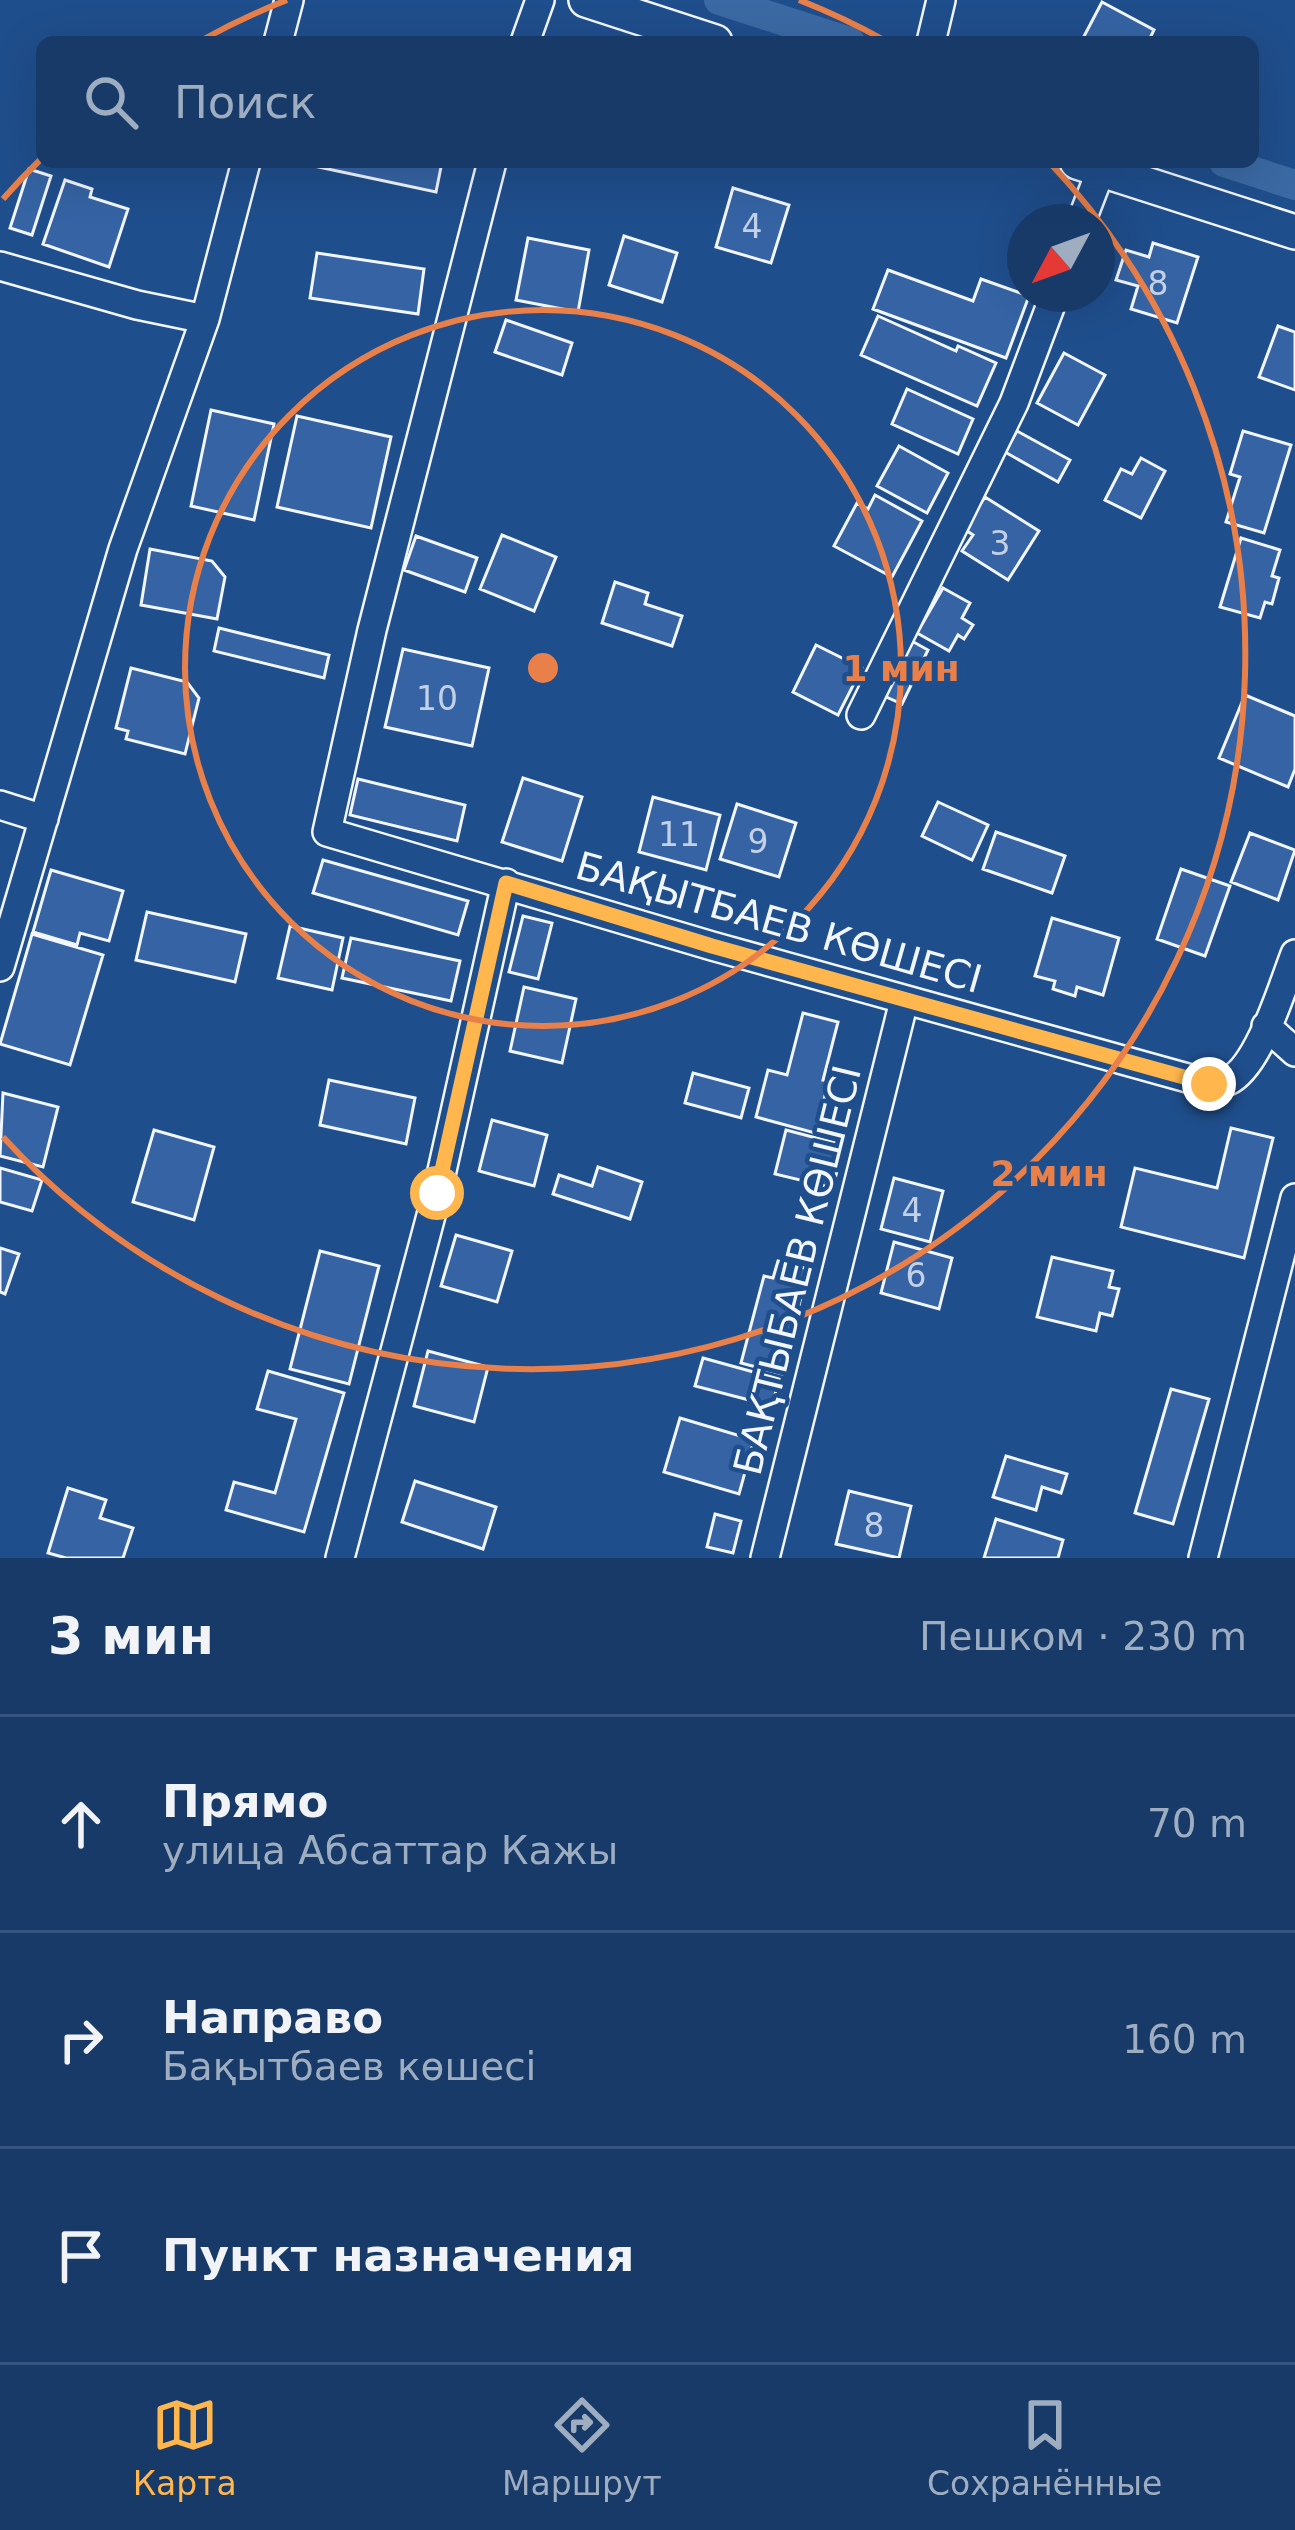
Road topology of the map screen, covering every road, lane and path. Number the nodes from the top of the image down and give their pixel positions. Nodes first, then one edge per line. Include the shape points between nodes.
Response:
1 (289, 0) edge
2 (541, 0) edge
3 (586, 0) edge
4 (940, 0) edge
5 (658, 11) edge
6 (280, 36) edge
7 (527, 36) edge
8 (704, 36) edge
9 (932, 36) edge
10 (244, 168) edge
11 (491, 168) edge
12 (1089, 168) edge
13 (1095, 168) edge
14 (1084, 204) edge
15 (1295, 232) edge
16 (0, 266) edge
17 (1047, 312) edge
18 (205, 319) junction
19 (861, 715) dead end
20 (0, 806) edge
21 (44, 819) junction
22 (506, 883) junction
23 (1295, 953) edge
24 (0, 967) edge
25 (904, 1001) junction
26 (1267, 1026) junction
27 (1295, 1052) edge
28 (1295, 1198) edge
29 (340, 1558) edge
30 (765, 1558) edge
31 (1203, 1558) edge

1 - 6 street
2 - 7 street
3 - 5 street
4 - 9 street
5 - 8 street
10 - 18 street
11 - 22 street, БАҚЫТБАЕВ КӨШЕСІ via 327,832
12 - 14 street
13 - 15 street
16 - 18 street
17 - 19 street via 1014,403
18 - 21 street via 123,549
20 - 21 street
21 - 24 street
22 - 25 street, БАҚЫТБАЕВ КӨШЕСІ
22 - 29 street via 437,1193
23 - 26 street
25 - 26 street, БАҚЫТБАЕВ КӨШЕСІ via 1209,1084 1244,1068
25 - 30 street, БАҚТЫБАЕВ КӨШЕСІ
26 - 27 street
28 - 31 street

